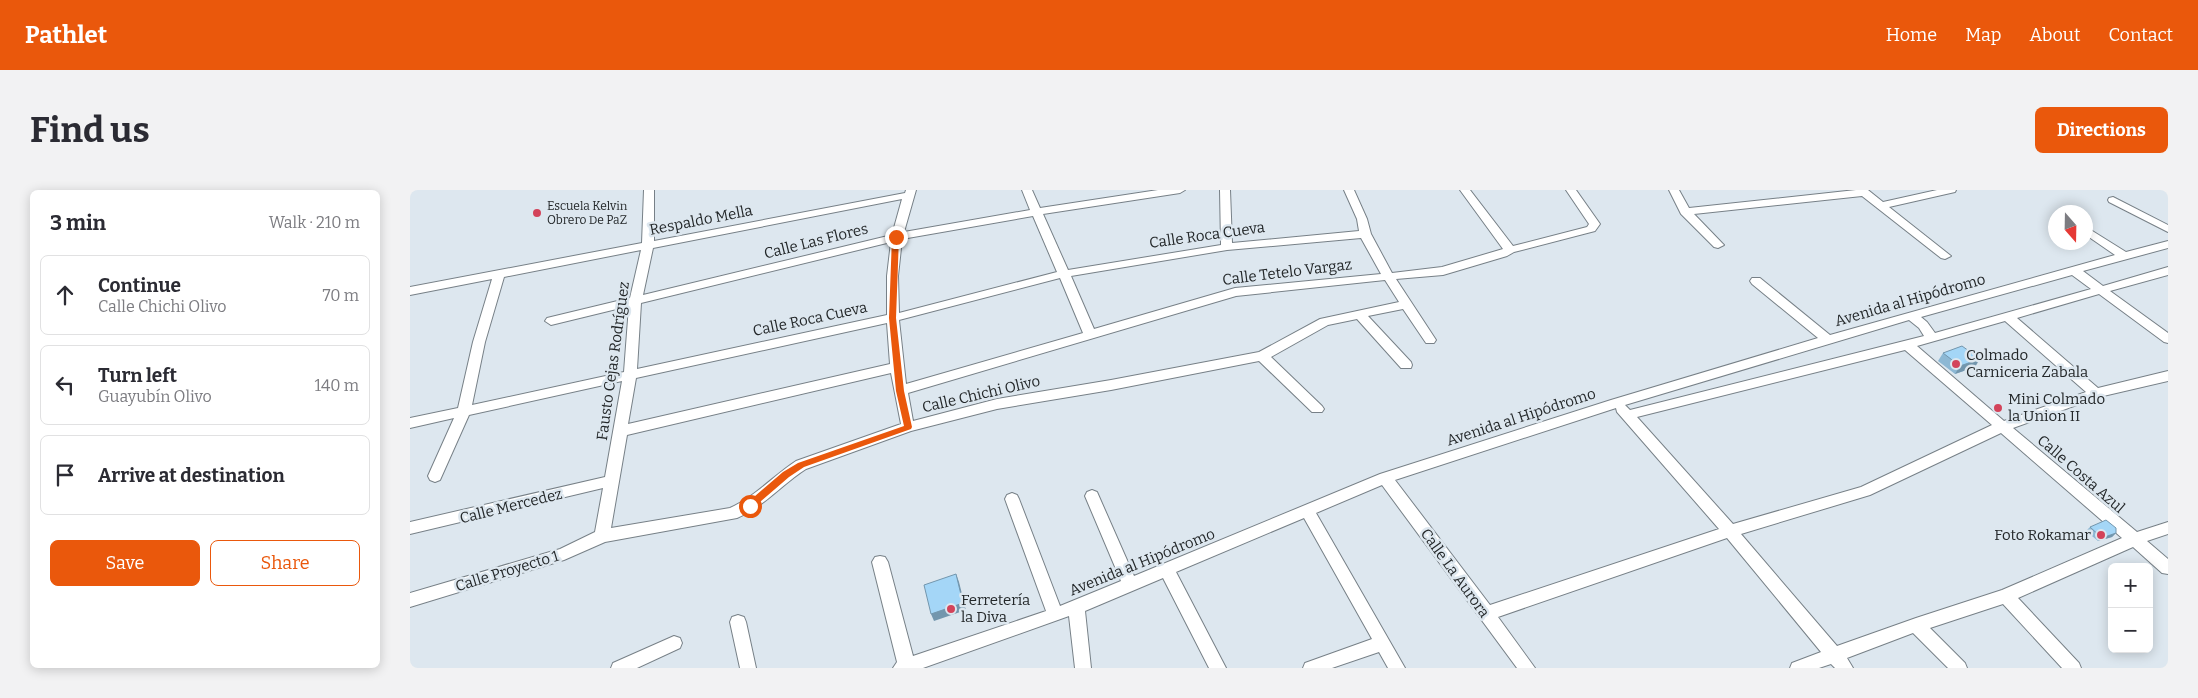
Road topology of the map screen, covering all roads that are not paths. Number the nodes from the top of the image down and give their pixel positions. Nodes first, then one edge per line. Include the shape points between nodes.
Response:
1 (1027, 190) edge
2 (1089, 190) edge
3 (1180, 190) edge
4 (1225, 190) edge
5 (1349, 190) edge
6 (1464, 190) edge
7 (1571, 190) edge
8 (1674, 190) edge
9 (1951, 190) edge
10 (653, 191) edge
11 (1862, 191) edge
12 (910, 192) edge
13 (2113, 200) dead end
14 (1096, 202) junction
15 (1879, 206) junction
16 (1038, 212) junction
17 (1686, 212) junction
18 (2168, 229) edge
19 (1365, 234) junction
20 (2093, 235) edge
21 (896, 237) junction
22 (1718, 244) dead end
23 (2168, 244) edge
24 (648, 246) junction
25 (1226, 247) junction
26 (1510, 250) junction
27 (2123, 255) junction
28 (1945, 256) dead end
29 (2073, 270) junction
30 (2167, 273) edge
31 (499, 274) junction
32 (1063, 274) junction
33 (1388, 276) junction
34 (1756, 281) dead end
35 (2100, 290) junction
36 (410, 291) edge
37 (635, 302) junction
38 (1408, 304) junction
39 (1359, 314) junction
40 (1910, 315) junction
41 (2007, 316) junction
42 (893, 318) junction
43 (551, 321) dead end
44 (1090, 334) junction
45 (1932, 338) junction
46 (2168, 339) edge
47 (1430, 340) dead end
48 (1828, 340) junction
49 (1907, 345) junction
50 (1262, 356) junction
51 (1406, 365) dead end
52 (898, 367) junction
53 (630, 375) junction
54 (2168, 376) edge
55 (900, 391) junction
56 (2096, 393) junction
57 (1616, 403) junction
58 (1317, 409) dead end
59 (464, 412) junction
60 (1628, 415) junction
61 (410, 423) edge
62 (908, 427) junction
63 (2001, 427) junction
64 (620, 431) junction
65 (435, 476) dead end
66 (1384, 478) junction
67 (611, 481) junction
68 (1092, 496) dead end
69 (1012, 499) dead end
70 (1307, 510) junction
71 (410, 528) edge
72 (2168, 528) edge
73 (1730, 531) junction
74 (602, 536) junction
75 (2133, 540) junction
76 (880, 562) dead end
77 (2168, 568) edge
78 (1166, 569) junction
79 (1130, 584) junction
80 (2006, 596) junction
81 (410, 600) edge
82 (1076, 607) junction
83 (1055, 614) junction
84 (1485, 614) junction
85 (738, 622) dead end
86 (1916, 625) junction
87 (674, 643) dead end
88 (1382, 643) junction
89 (1834, 654) junction
90 (904, 667) edge
91 (619, 668) edge
92 (748, 668) edge
93 (1082, 668) edge
94 (1218, 668) edge
95 (1311, 668) edge
96 (1396, 668) edge
97 (1527, 668) edge
98 (1798, 668) edge
99 (1846, 668) edge
100 (1959, 668) edge
101 (2073, 668) edge

1 - 16 street
2 - 14 street
3 - 14 street, Calle Las Flores
4 - 25 street
5 - 19 street
6 - 26 street
7 - 26 street, Calle Tetelo Vargaz via 1595,226
8 - 17 street
9 - 15 street
10 - 24 street, Fausto Cejas Rodríguez
11 - 15 street
11 - 17 street
12 - 21 street
12 - 24 street, Respaldo Mella
13 - 18 street
14 - 16 street, Calle Las Flores
15 - 28 street
16 - 21 street, Calle Las Flores
16 - 32 street
17 - 22 street
19 - 25 street, Calle Roca Cueva
19 - 33 street
20 - 27 street
21 - 37 street, Calle Las Flores
21 - 42 street
23 - 27 street, Avenida al Hipódromo
24 - 31 street, Respaldo Mella
24 - 37 street, Fausto Cejas Rodríguez
25 - 32 street, Calle Roca Cueva
26 - 33 street, Calle Tetelo Vargaz via 1443,270
27 - 29 street, Avenida al Hipódromo
29 - 35 street
29 - 40 street, Avenida al Hipódromo
30 - 35 street
31 - 36 street, Respaldo Mella
31 - 59 street via 479,342
32 - 42 street, Calle Roca Cueva
32 - 44 street
33 - 38 street
33 - 44 street, Calle Tetelo Vargaz via 1235,292
34 - 48 street
35 - 41 street
35 - 46 street
37 - 43 street, Calle Las Flores
37 - 53 street, Fausto Cejas Rodríguez
38 - 39 street, Calle Chichi Olivo
38 - 47 street
39 - 50 street, Calle Chichi Olivo via 1324,322
39 - 51 street
40 - 45 street
40 - 48 street, Avenida al Hipódromo
41 - 45 street
41 - 56 street
42 - 52 street
42 - 53 street, Calle Roca Cueva
44 - 55 street, Calle Tetelo Vargaz
45 - 49 street
48 - 57 street, Avenida al Hipódromo
49 - 60 street
49 - 63 street, Calle Costa Azul
50 - 58 street
50 - 62 street, Calle Chichi Olivo via 997,404
52 - 55 street
52 - 64 street
53 - 59 street, Calle Roca Cueva
53 - 64 street, Fausto Cejas Rodríguez
54 - 56 street
55 - 62 street
56 - 63 street
57 - 60 street
57 - 66 street, Avenida al Hipódromo
59 - 61 street, Calle Roca Cueva
59 - 65 street
60 - 73 street
62 - 74 street, Calle Chichi Olivo via 801,465 741,511
63 - 73 street via 1866,491
63 - 75 street, Calle Costa Azul
64 - 67 street, Fausto Cejas Rodríguez
66 - 70 street, Avenida al Hipódromo
66 - 84 street, Calle La Aurora
67 - 71 street, Calle Mercedez
67 - 74 street, Fausto Cejas Rodríguez
68 - 79 street
69 - 83 street
70 - 78 street, Avenida al Hipódromo
70 - 88 street
72 - 75 street
73 - 84 street
73 - 89 street
74 - 81 street, Calle Proyecto 1 via 564,554
75 - 77 street, Calle Costa Azul
75 - 80 street
76 - 90 street
78 - 79 street, Avenida al Hipódromo
78 - 94 street
79 - 82 street, Avenida al Hipódromo
80 - 86 street
80 - 101 street
82 - 83 street, Avenida al Hipódromo
82 - 93 street
83 - 90 street, Avenida al Hipódromo
84 - 97 street, Calle La Aurora
85 - 92 street
86 - 89 street
86 - 100 street
87 - 91 street
88 - 95 street
88 - 96 street
89 - 98 street
89 - 99 street

